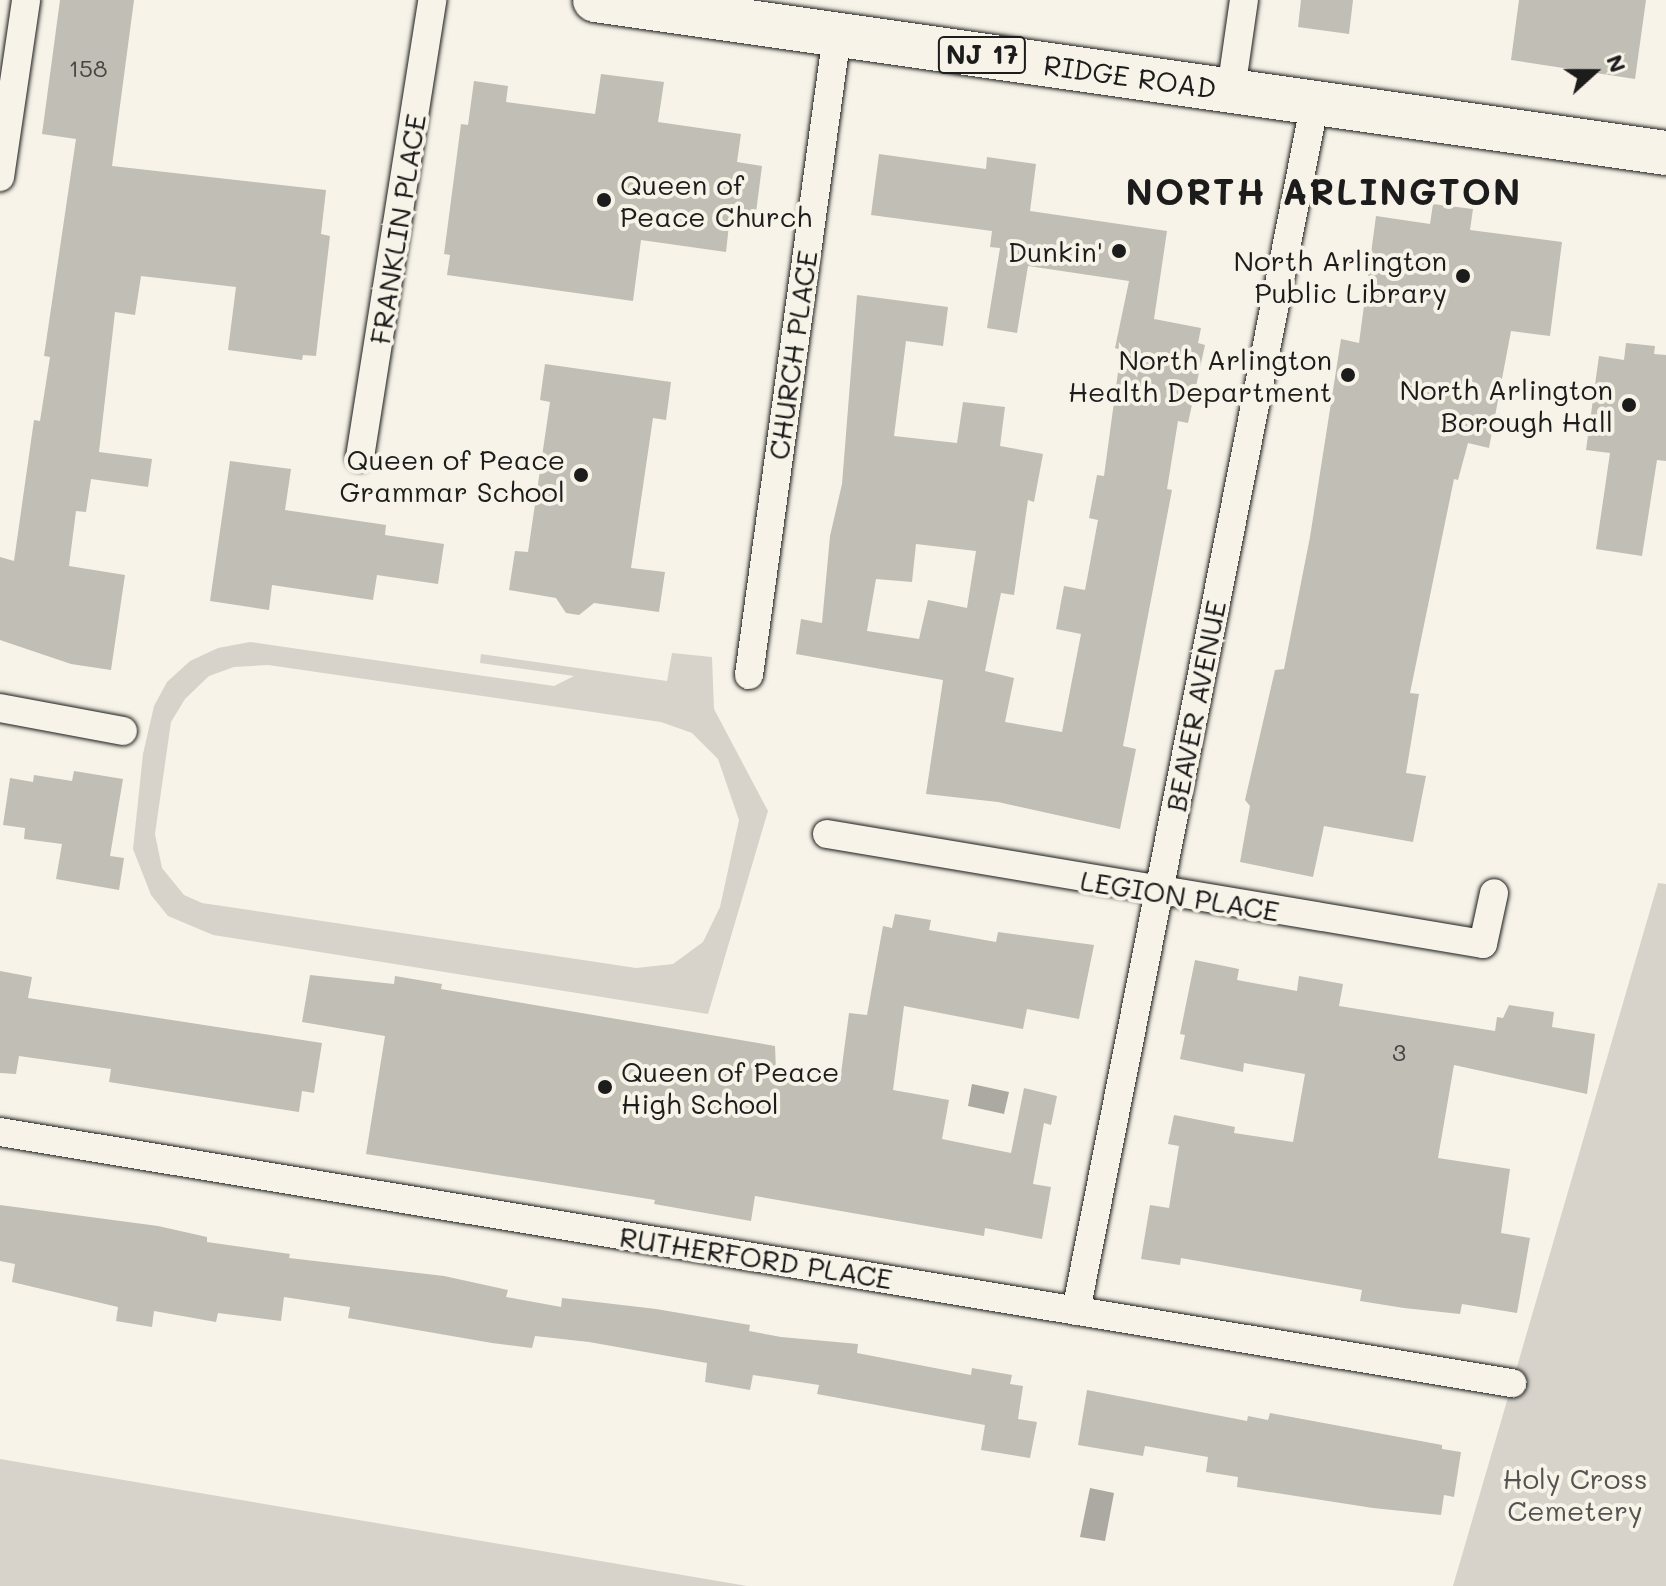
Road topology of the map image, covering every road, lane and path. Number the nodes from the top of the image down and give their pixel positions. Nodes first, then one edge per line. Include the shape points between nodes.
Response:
1 (26, 0) edge
2 (432, 0) edge
3 (595, 0) edge
4 (1244, 0) edge
5 (837, 34) junction
6 (1231, 90) junction
7 (1315, 102) junction
8 (1666, 153) edge
9 (0, 177) edge
10 (360, 457) dead end
11 (749, 675) dead end
12 (0, 708) edge
13 (123, 731) dead end
14 (827, 834) dead end
15 (1158, 893) junction
16 (1494, 893) dead end
17 (0, 1132) edge
18 (1076, 1311) junction
19 (1512, 1383) dead end

1 - 9 street
2 - 10 street, FRANKLIN PLACE
3 - 5 main road, RIDGE ROAD / NJ 17
4 - 6 street
5 - 6 main road, RIDGE ROAD / NJ 17
5 - 11 street, CHURCH PLACE
6 - 7 main road, RIDGE ROAD / NJ 17
7 - 8 main road, RIDGE ROAD / NJ 17
7 - 15 street, BEAVER AVENUE
12 - 13 street
14 - 15 street, LEGION PLACE
15 - 16 street, LEGION PLACE via 1483,944
15 - 18 street, BEAVER AVENUE
17 - 18 street, RUTHERFORD PLACE
18 - 19 street, RUTHERFORD PLACE

